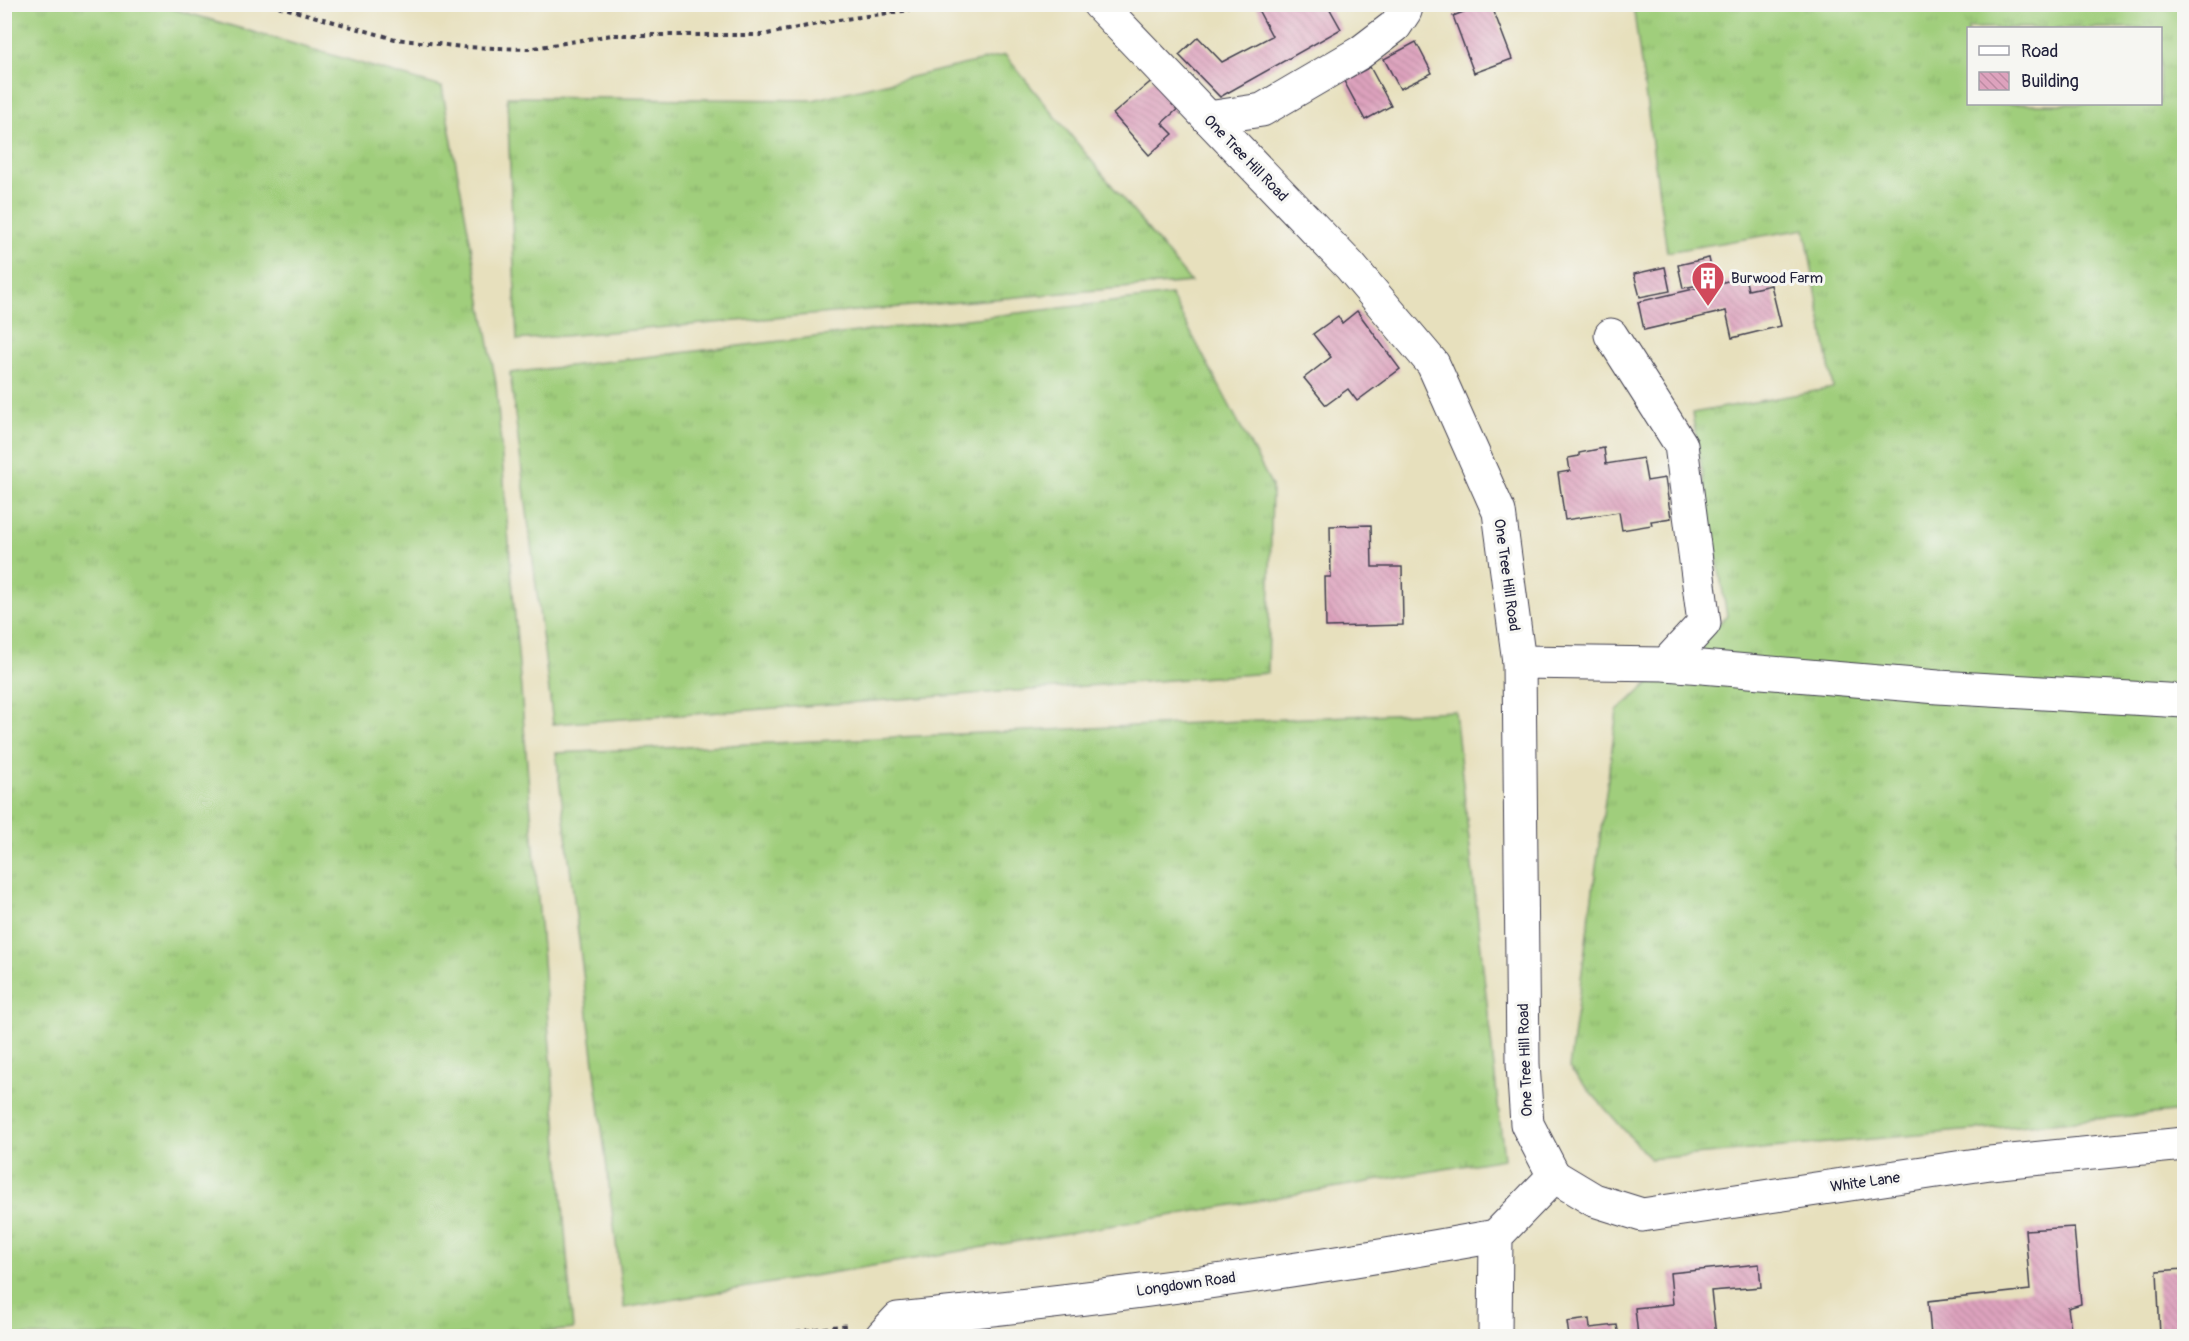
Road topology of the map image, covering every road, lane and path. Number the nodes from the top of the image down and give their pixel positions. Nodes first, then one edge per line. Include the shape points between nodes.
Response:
1 (270, 4) edge
2 (953, 4) edge
3 (1099, 4) edge
4 (1407, 4) edge
5 (1208, 118) junction
6 (1611, 335) dead end
7 (1519, 662) junction
8 (1666, 664) junction
9 (2184, 701) edge
10 (2184, 1144) edge
11 (1554, 1176) junction
12 (1496, 1236) junction
13 (890, 1328) edge
14 (761, 1336) edge
15 (1495, 1336) edge

1 - 2 path via 395,39 528,50 612,35 762,35
3 - 5 street, One Tree Hill Road
4 - 5 street via 1395,26 1361,52 1262,111
5 - 7 street, One Tree Hill Road via 1350,266 1433,364 1499,512
6 - 8 street via 1681,445 1704,623
7 - 8 street
7 - 11 street, One Tree Hill Road via 1527,1124
8 - 9 street via 1938,687
10 - 11 street, White Lane via 1990,1163 1642,1215 1594,1200
11 - 12 street
12 - 13 street, Longdown Road
12 - 15 street
13 - 14 path

